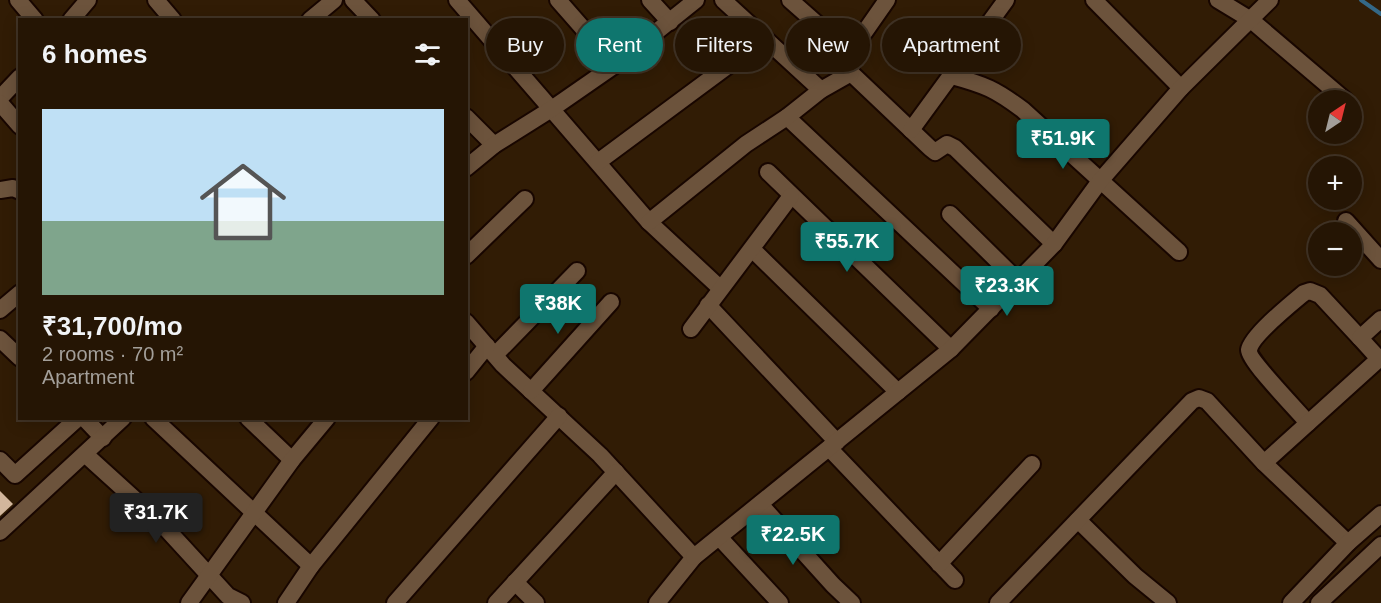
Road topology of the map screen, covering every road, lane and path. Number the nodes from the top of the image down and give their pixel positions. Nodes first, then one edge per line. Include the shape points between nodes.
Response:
1 (18, 0) edge
2 (88, 0) edge
3 (156, 0) edge
4 (332, 0) edge
5 (353, 0) edge
6 (457, 0) edge
7 (558, 0) edge
8 (650, 0) edge
9 (696, 0) edge
10 (723, 0) edge
11 (790, 0) edge
12 (887, 0) edge
13 (1006, 0) edge
14 (1218, 0) edge
15 (1270, 0) edge
16 (1102, 3) edge
17 (33, 18) edge
18 (73, 18) edge
19 (171, 18) edge
20 (312, 18) edge
21 (370, 18) edge
22 (742, 18) edge
23 (810, 18) edge
24 (1251, 20) junction
25 (576, 21) edge
26 (670, 22) junction
27 (870, 24) edge
28 (663, 27) edge
29 (774, 48) edge
30 (605, 72) edge
31 (719, 72) edge
32 (851, 73) joint
33 (952, 76) junction
34 (18, 79) edge
35 (1181, 88) junction
36 (820, 90) junction
37 (1333, 90) edge
38 (0, 100) edge
39 (552, 108) junction
40 (787, 117) junction
41 (468, 119) edge
42 (18, 123) edge
43 (911, 130) junction
44 (494, 145) junction
45 (598, 162) junction
46 (468, 166) edge
47 (768, 172) dead end
48 (1100, 181) junction
49 (0, 190) edge
50 (18, 190) edge
51 (791, 196) junction
52 (525, 199) dead end
53 (951, 214) dead end
54 (1346, 221) dead end
55 (649, 222) junction
56 (1054, 244) junction
57 (752, 249) junction
58 (1179, 252) dead end
59 (468, 254) edge
60 (1381, 260) edge
61 (577, 271) dead end
62 (1018, 281) junction
63 (720, 288) junction
64 (18, 295) edge
65 (612, 302) dead end
66 (708, 305) junction
67 (991, 309) junction
68 (0, 310) edge
69 (1381, 319) edge
70 (468, 324) edge
71 (692, 329) dead end
72 (1360, 338) junction
73 (0, 339) edge
74 (951, 349) junction
75 (491, 351) junction
76 (18, 355) edge
77 (1380, 360) edge
78 (468, 370) edge
79 (531, 391) junction
80 (898, 392) junction
81 (559, 416) junction
82 (76, 420) edge
83 (86, 420) edge
84 (121, 420) edge
85 (155, 420) edge
86 (250, 420) edge
87 (325, 420) edge
88 (428, 420) edge
89 (1308, 423) junction
90 (104, 438) junction
91 (833, 445) junction
92 (86, 455) junction
93 (0, 460) edge
94 (292, 460) junction
95 (1264, 463) junction
96 (1032, 464) dead end
97 (616, 472) junction
98 (760, 504) junction
99 (254, 513) junction
100 (1381, 514) edge
101 (1078, 520) junction
102 (0, 532) edge
103 (719, 537) junction
104 (1348, 543) junction
105 (1381, 545) edge
106 (694, 557) junction
107 (939, 564) junction
108 (311, 566) junction
109 (209, 575) junction
110 (955, 580) dead end
111 (515, 582) junction
112 (189, 603) edge
113 (242, 603) edge
114 (286, 603) edge
115 (395, 603) edge
116 (496, 603) edge
117 (536, 603) edge
118 (657, 603) edge
119 (780, 603) edge
120 (852, 603) edge
121 (998, 603) edge
122 (1168, 603) edge
123 (1291, 603) edge
124 (1319, 603) edge

1 - 17 street
2 - 18 street
3 - 19 street
4 - 20 street
5 - 21 street
6 - 39 street
7 - 25 street
8 - 26 street
9 - 26 street
10 - 22 street
11 - 23 street
12 - 27 street
13 - 33 street
14 - 24 street
15 - 24 street
16 - 35 street
24 - 35 street
24 - 37 street
26 - 28 street
29 - 36 street
30 - 39 street
31 - 45 street
32 - 36 street
32 - 43 street
33 - 43 street
33 - 48 street via 996,90
34 - 38 street
35 - 48 street
36 - 40 street
38 - 42 street
39 - 44 street
39 - 45 street
40 - 55 street via 746,144
40 - 67 street
41 - 44 street
43 - 56 street via 933,152 947,144 955,148
44 - 46 street
45 - 55 street
47 - 51 street
48 - 56 street
48 - 58 street
49 - 50 street
51 - 57 street
51 - 74 street
52 - 59 street
53 - 62 street
54 - 60 street
55 - 63 street
56 - 62 street
57 - 63 street
57 - 80 street
61 - 75 street
62 - 67 street
63 - 66 street
64 - 68 street
65 - 79 street
66 - 71 street
66 - 91 street
67 - 74 street
69 - 72 street
70 - 75 street
72 - 77 street
72 - 89 street via 1320,295 1311,291 1266,327 1250,347 1249,354 1256,365
73 - 76 street
74 - 80 street
75 - 78 street
75 - 79 street
77 - 89 street
79 - 81 street
80 - 91 street
81 - 97 street
81 - 115 street
82 - 93 street via 15,475
83 - 90 street
84 - 90 street
85 - 99 street
86 - 94 street
87 - 94 street
88 - 108 street
89 - 95 street
90 - 92 street
91 - 98 street
91 - 107 street
92 - 102 street
92 - 109 street
94 - 99 street
95 - 101 street via 1207,401 1199,398
95 - 104 street
96 - 107 street
97 - 106 street
97 - 111 street
98 - 103 street
98 - 120 street
99 - 108 street
99 - 109 street
100 - 104 street
101 - 121 street
101 - 122 street
103 - 106 street
103 - 119 street
104 - 123 street
105 - 124 street
106 - 118 street
107 - 110 street
108 - 114 street
109 - 112 street
109 - 113 street via 228,596
111 - 116 street
111 - 117 street

